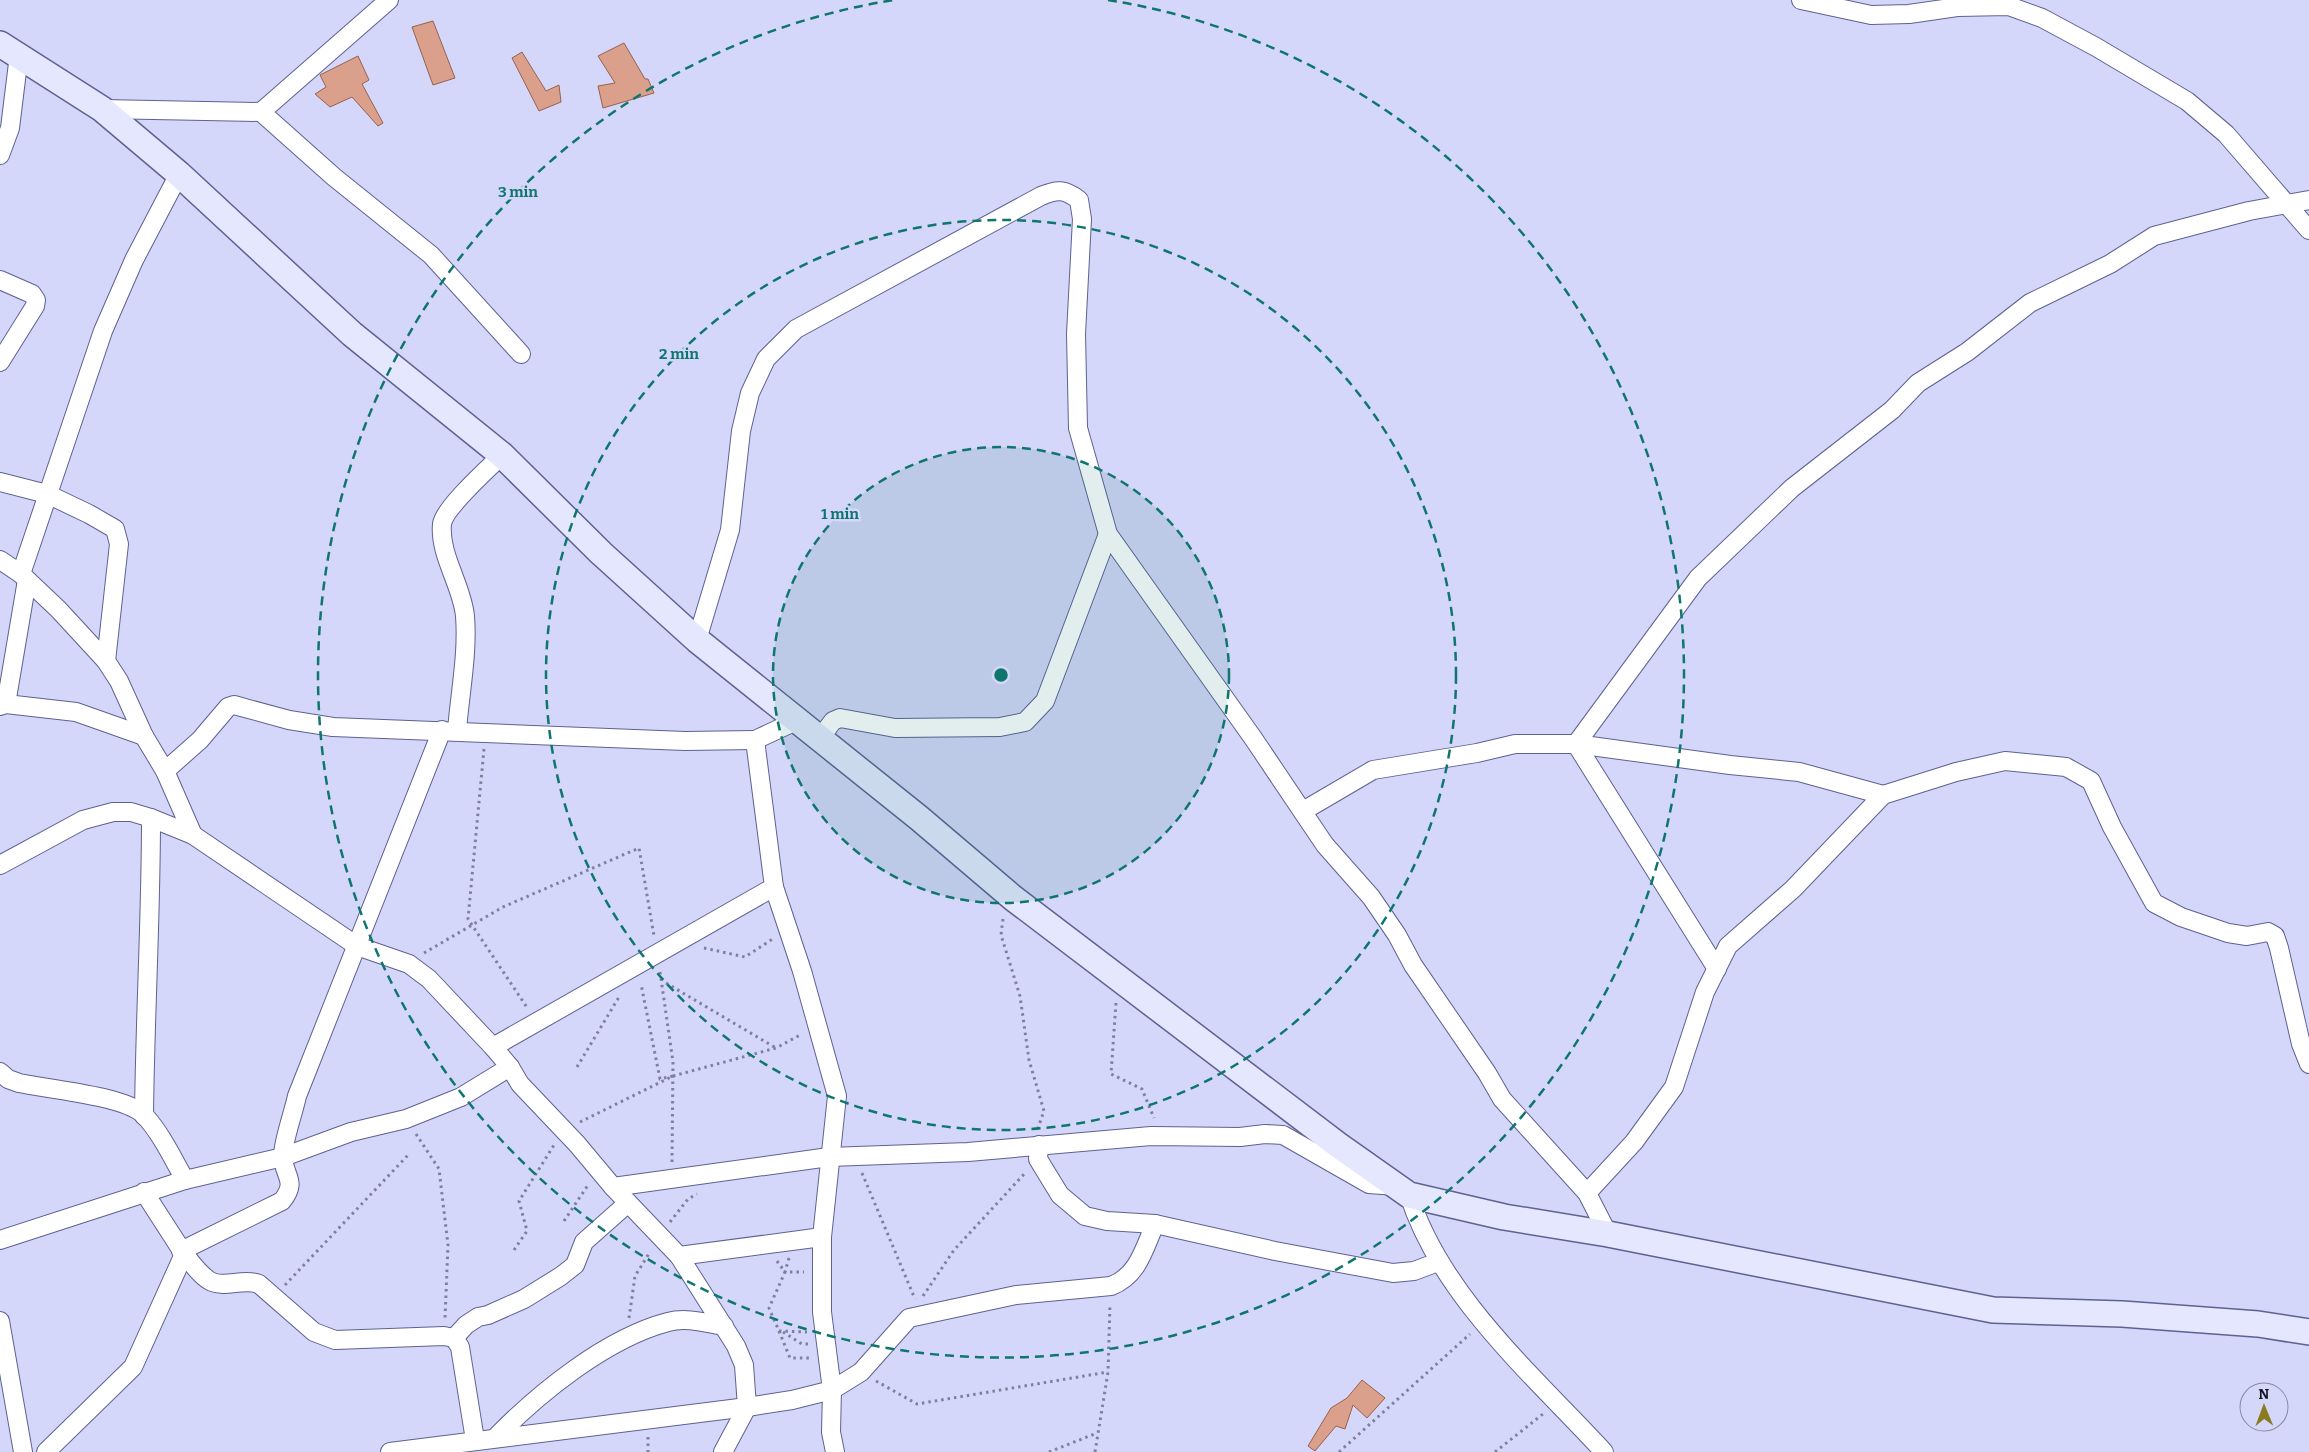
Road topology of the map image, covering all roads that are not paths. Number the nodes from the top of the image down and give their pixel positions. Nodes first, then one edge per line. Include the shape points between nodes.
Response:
1 (389, 0) edge
2 (1801, 0) edge
3 (9, 50) edge
4 (102, 109) junction
5 (261, 112) junction
6 (0, 155) edge
7 (179, 174) junction
8 (2309, 200) edge
9 (2286, 204) junction
10 (2309, 230) edge
11 (0, 280) edge
12 (521, 354) dead end
13 (0, 362) edge
14 (502, 455) junction
15 (0, 482) edge
16 (46, 494) junction
17 (1108, 534) junction
18 (0, 560) edge
19 (24, 577) junction
20 (696, 640) junction
21 (106, 661) junction
22 (3, 705) edge
23 (796, 721) junction
24 (450, 730) junction
25 (144, 736) junction
26 (820, 738) junction
27 (755, 740) junction
28 (1576, 744) junction
29 (166, 771) junction
30 (1883, 795) junction
31 (1302, 811) junction
32 (151, 818) junction
33 (193, 835) junction
34 (0, 865) edge
35 (774, 888) junction
36 (357, 946) junction
37 (1717, 969) junction
38 (493, 1047) junction
39 (2309, 1064) edge
40 (510, 1067) junction
41 (0, 1072) edge
42 (144, 1116) junction
43 (1038, 1146) junction
44 (283, 1157) junction
45 (829, 1158) junction
46 (185, 1180) junction
47 (613, 1187) junction
48 (1402, 1191) junction
49 (144, 1192) junction
50 (1587, 1193) junction
51 (628, 1203) junction
52 (1155, 1224) junction
53 (1608, 1234) junction
54 (822, 1236) junction
55 (0, 1240) edge
56 (182, 1252) junction
57 (679, 1256) junction
58 (1438, 1262) junction
59 (0, 1321) edge
60 (724, 1326) junction
61 (2309, 1332) edge
62 (449, 1337) junction
63 (832, 1390) junction
64 (747, 1406) junction
65 (496, 1437) junction
66 (475, 1440) junction
67 (23, 1452) edge
68 (46, 1452) edge
69 (390, 1452) edge
70 (722, 1452) edge
71 (836, 1452) edge
72 (1604, 1452) edge

1 - 5 street
2 - 9 street via 1870,15 2009,6 2042,18 2187,101 2226,134
3 - 4 street
3 - 6 street via 10,128
4 - 5 street
4 - 7 street
5 - 12 street via 334,177 431,255
7 - 14 street via 352,334
7 - 16 street via 134,260 103,331
8 - 9 street
9 - 10 street
9 - 28 street via 2154,236 2110,264 2030,303 1967,352 1918,383 1892,410 1792,488 1698,578
11 - 13 street via 32,294 36,300
14 - 20 street
14 - 24 street via 456,502 442,522 444,545 465,617
15 - 16 street
16 - 19 street
16 - 21 street via 89,514 118,534 120,544
17 - 20 street via 1078,428 1076,334 1082,220 1079,200 1066,191 1054,190 796,329 766,359 750,393 741,431 730,530
17 - 26 street via 1045,701 1025,722 1000,727 895,728 840,718
17 - 31 street
18 - 19 street
19 - 21 street
19 - 22 street
20 - 23 street
21 - 25 street
22 - 25 street via 76,712
23 - 26 street
23 - 27 street
24 - 27 street via 685,741
24 - 29 street via 333,727 289,720 234,705 228,707 200,740
24 - 36 street
25 - 29 street
26 - 48 street via 1007,893
27 - 35 street
28 - 30 street via 1799,772
28 - 31 street via 1515,744 1373,770
28 - 37 street
29 - 33 street
30 - 37 street via 1793,889 1728,946
30 - 39 street via 1956,772 2005,761 2066,767 2092,781 2112,827 2154,903 2181,917 2228,933 2247,936 2268,932 2274,936
31 - 50 street via 1398,936 1412,965 1502,1100
32 - 33 street
32 - 34 street via 131,812 113,812 83,820
32 - 42 street
33 - 36 street
35 - 38 street
35 - 45 street via 837,1096
36 - 38 street via 409,964 429,979
36 - 44 street via 297,1096
37 - 50 street via 1702,1000 1674,1087 1634,1142
38 - 40 street
40 - 44 street via 461,1098 406,1119 351,1132
40 - 47 street via 520,1084
41 - 42 street via 19,1083 102,1098 135,1108
42 - 46 street
43 - 45 street
43 - 48 street via 1162,1136 1283,1135 1369,1184
43 - 52 street via 1060,1195 1085,1216
44 - 46 street
44 - 56 street via 291,1181 282,1201
45 - 47 street
45 - 54 street
46 - 49 street
47 - 51 street
48 - 53 street via 1504,1217
48 - 58 street
49 - 55 street
49 - 56 street
50 - 53 street
51 - 57 street
51 - 62 street via 584,1242 575,1265 561,1276 524,1299 478,1317
52 - 58 street via 1295,1255 1392,1272 1414,1271
52 - 63 street via 1133,1272 1124,1281 1111,1286 1016,1296 908,1318 861,1372
53 - 61 street via 1993,1310 2122,1314 2258,1324
54 - 57 street
54 - 63 street via 820,1338
56 - 62 street via 206,1279 214,1283 248,1281 259,1284 307,1326 335,1340
56 - 68 street via 133,1367
57 - 60 street
58 - 72 street via 1484,1322
59 - 67 street
60 - 64 street via 744,1365
60 - 65 street via 694,1320 669,1321 624,1338 522,1410
62 - 66 street via 460,1347
63 - 64 street
63 - 71 street via 831,1432
64 - 65 street
64 - 70 street
65 - 66 street
66 - 69 street

